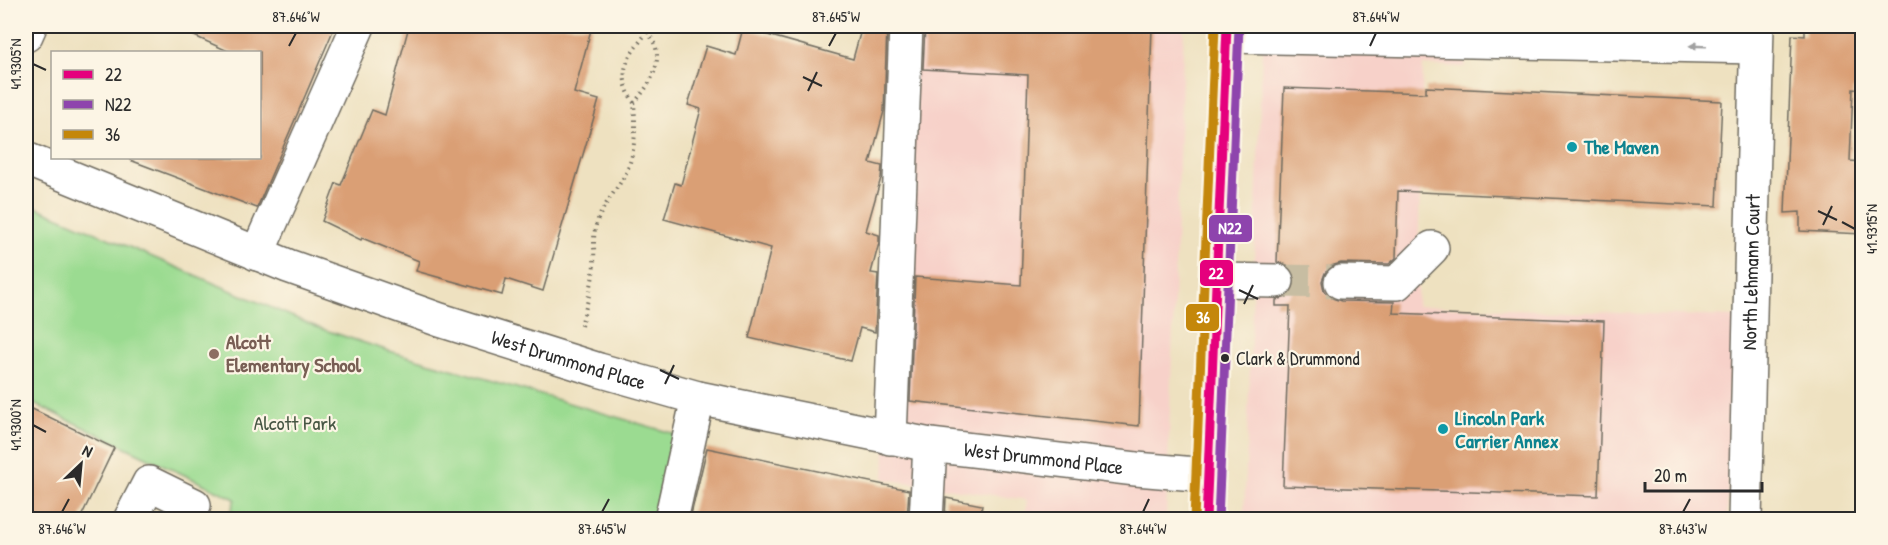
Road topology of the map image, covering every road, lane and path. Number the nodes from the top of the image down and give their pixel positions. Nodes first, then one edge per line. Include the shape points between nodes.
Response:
1 (30, 26) edge
2 (358, 26) edge
3 (648, 26) edge
4 (906, 26) edge
5 (648, 31) junction
6 (1227, 31) edge
7 (1476, 33) edge
8 (26, 35) edge
9 (1757, 36) edge
10 (634, 103) junction
11 (26, 159) edge
12 (1432, 248) dead end
13 (257, 254) junction
14 (1216, 280) junction
15 (1276, 281) tunnel mouth
16 (1341, 282) tunnel mouth
17 (581, 328) dead end
18 (698, 398) junction
19 (890, 438) junction
20 (930, 445) junction
21 (1208, 475) junction
22 (130, 519) edge
23 (189, 519) edge
24 (671, 519) edge
25 (926, 519) edge
26 (1206, 519) edge
27 (1745, 519) edge

1 - 8 street
2 - 13 street
3 - 5 path
4 - 19 street
5 - 10 path via 656,47 657,61 647,89
5 - 10 path via 628,61 623,78
6 - 7 street
6 - 14 street
9 -> 7 street
9 - 27 street, North Lehmann Court
10 - 17 path via 636,122 630,163 596,224 594,263
11 - 13 street, West Drummond Place
12 - 16 street via 1397,283
13 - 18 street, West Drummond Place via 440,320
14 - 15 street
14 - 21 street
18 - 19 street, West Drummond Place
18 - 24 street
19 - 20 street, West Drummond Place
20 - 21 street, West Drummond Place
20 - 25 street
21 - 26 street
22 - 23 street via 149,483 194,505

